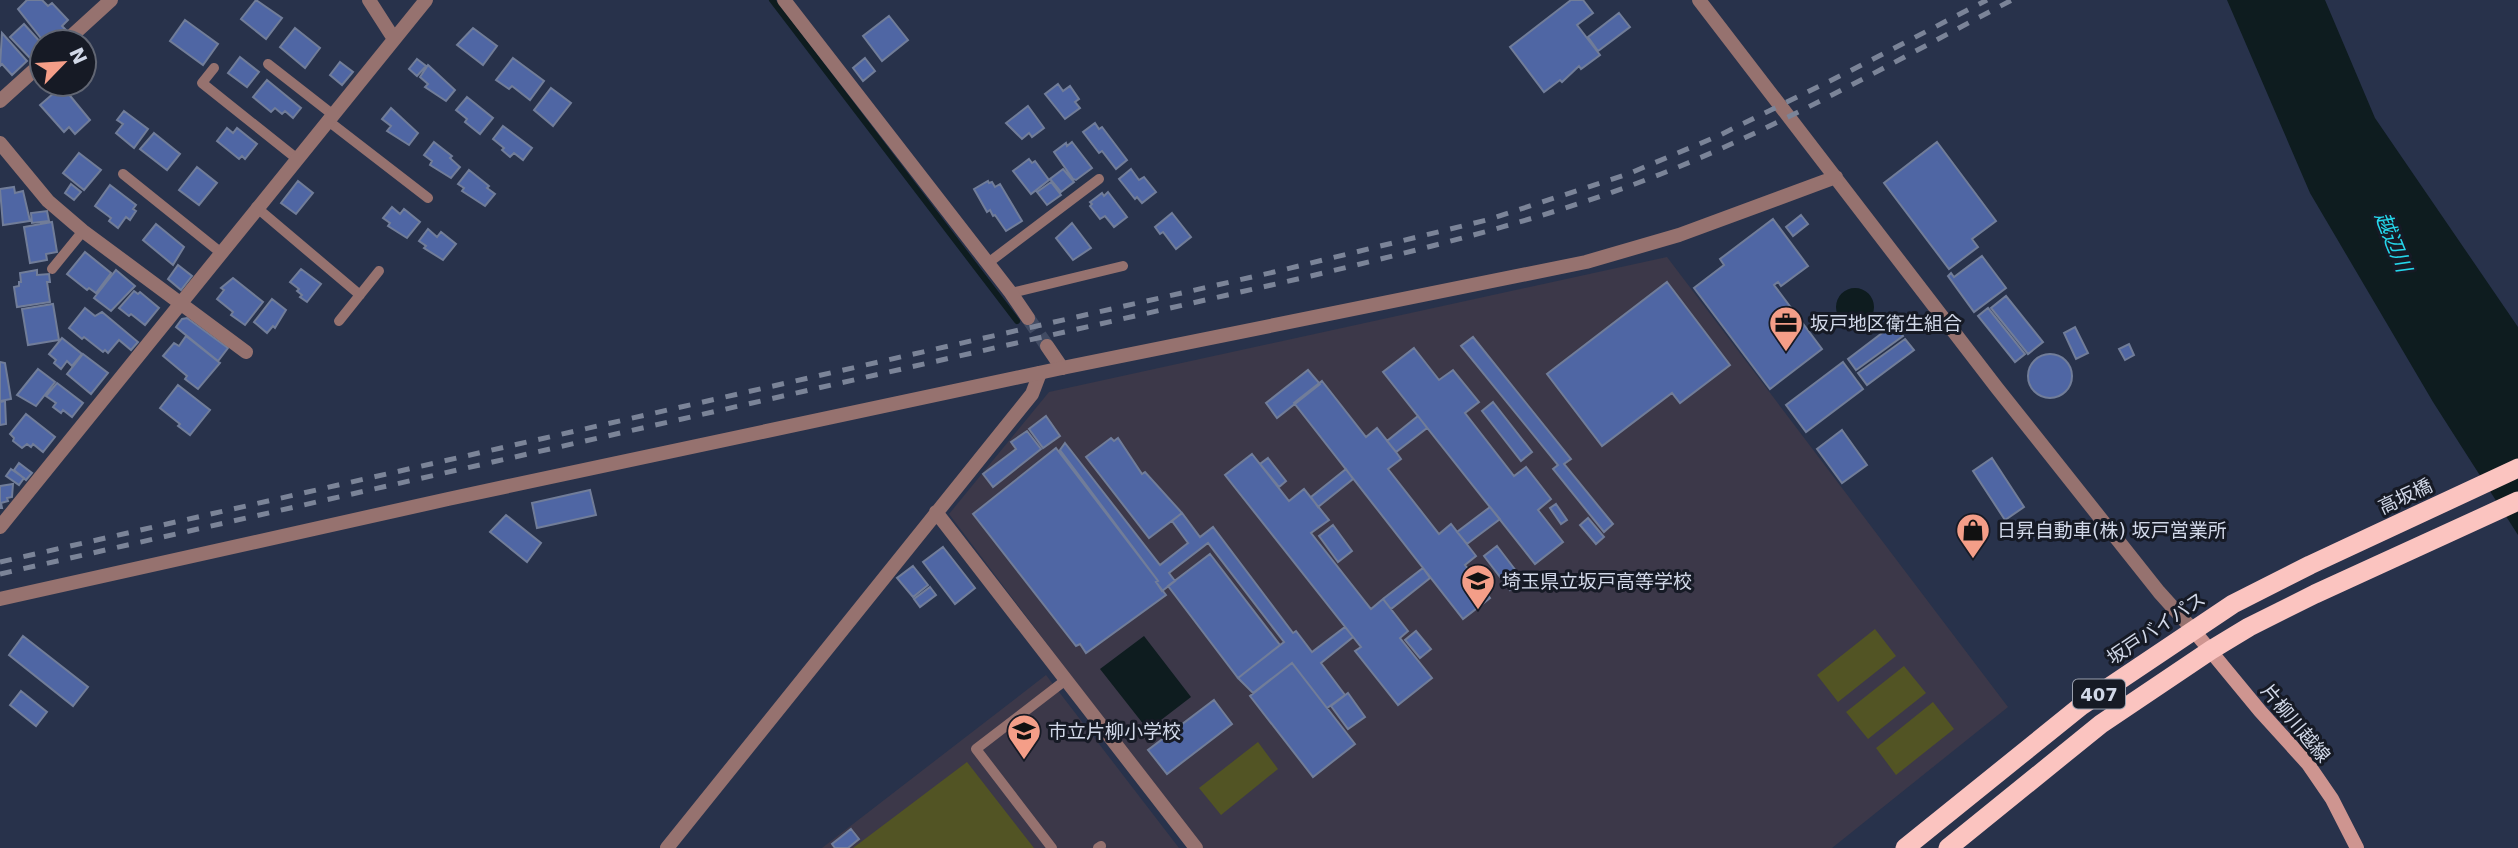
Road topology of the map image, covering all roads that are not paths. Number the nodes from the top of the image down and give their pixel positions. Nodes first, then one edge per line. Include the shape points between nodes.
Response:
1 (111, 0) edge
2 (369, 0) edge
3 (426, 0) edge
4 (783, 0) edge
5 (1699, 0) edge
6 (80, 28) edge
7 (394, 39) junction
8 (268, 64) dead end
9 (214, 68) dead end
10 (28, 76) edge
11 (0, 101) edge
12 (330, 117) junction
13 (0, 143) edge
14 (296, 158) junction
15 (123, 174) dead end
16 (1836, 177) junction
17 (1099, 179) dead end
18 (428, 198) dead end
19 (256, 208) junction
20 (83, 230) junction
21 (220, 252) junction
22 (988, 263) junction
23 (1123, 265) dead end
24 (52, 269) dead end
25 (379, 271) dead end
26 (1011, 293) junction
27 (360, 295) junction
28 (180, 302) junction
29 (1028, 318) tunnel mouth
30 (339, 321) dead end
31 (1047, 346) tunnel mouth
32 (246, 352) dead end
33 (1062, 368) junction
34 (1040, 373) junction
35 (2518, 468) edge
36 (2518, 501) edge
37 (936, 512) junction
38 (0, 527) edge
39 (2311, 565) joint
40 (0, 599) edge
41 (2194, 631) junction
42 (2211, 650) junction
43 (1067, 679) junction
44 (667, 848) edge
45 (1052, 848) edge
46 (1196, 848) edge
47 (1905, 848) edge
48 (1948, 848) edge
49 (2357, 848) edge

1 - 6 street
2 - 7 street
3 - 7 street
4 - 22 street
5 - 16 street
7 - 12 street
8 - 12 lane
9 - 14 lane via 202,83
10 - 11 street
12 - 14 street
12 - 18 lane
13 - 20 street via 48,201
14 - 19 street
15 - 21 lane
16 - 33 street via 1679,235 1586,262
16 - 41 street via 2022,419
17 - 22 lane
19 - 21 street
19 - 27 lane
20 - 24 lane
20 - 28 street
21 - 28 street
22 - 26 street
23 - 26 lane
25 - 27 lane
26 - 29 street
27 - 30 lane
28 - 32 street
28 - 38 street
31 - 33 street
33 - 34 street
34 - 37 street via 1032,394
34 - 40 street
35 - 39 highway, 高坂橋 / 407
36 - 42 highway, 407 via 2249,627
37 - 43 street
37 - 44 street
39 - 41 highway, 坂戸バイパス / 407 via 2233,604
41 - 42 main road, 片柳川越線
41 - 47 highway, 坂戸バイパス / 407 via 2081,706
42 - 48 highway, 407 via 2101,724
42 - 49 main road, 片柳川越線 via 2308,764
43 - 45 lane via 976,749
43 - 46 street

